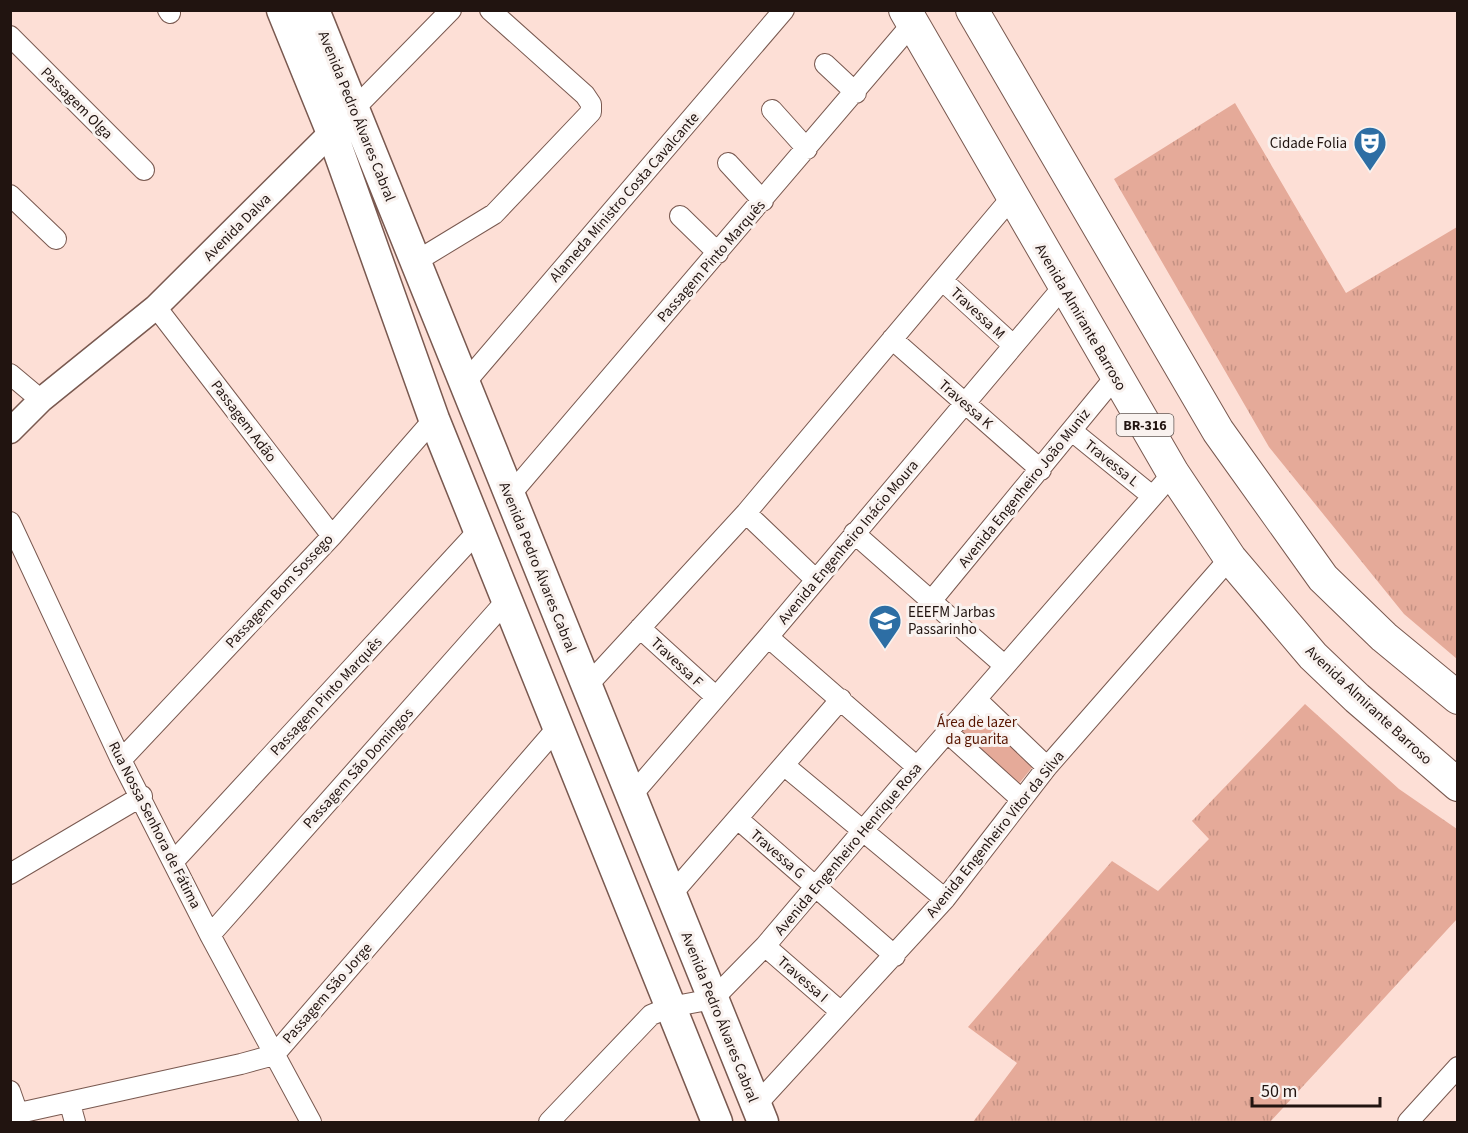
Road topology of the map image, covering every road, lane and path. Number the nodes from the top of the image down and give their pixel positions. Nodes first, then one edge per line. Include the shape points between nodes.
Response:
1 (282, 10) edge
2 (314, 10) edge
3 (451, 10) edge
4 (490, 10) edge
5 (784, 10) edge
6 (972, 10) edge
7 (909, 17) edge
8 (10, 36) edge
9 (825, 64) dead end
10 (856, 93) junction
11 (355, 108) junction
12 (772, 110) dead end
13 (332, 133) junction
14 (807, 149) junction
15 (728, 163) dead end
16 (144, 170) dead end
17 (10, 195) edge
18 (1012, 197) junction
19 (763, 201) junction
20 (680, 216) dead end
21 (56, 238) dead end
22 (718, 253) junction
23 (415, 262) junction
24 (943, 281) junction
25 (1063, 287) junction
26 (156, 307) junction
27 (892, 339) junction
28 (1013, 345) junction
29 (10, 374) edge
30 (1116, 376) junction
31 (464, 384) junction
32 (41, 400) junction
33 (966, 404) junction
34 (434, 419) junction
35 (10, 431) edge
36 (1072, 431) junction
37 (1041, 470) junction
38 (1173, 473) junction
39 (509, 496) junction
40 (1152, 496) junction
41 (746, 513) junction
42 (10, 522) edge
43 (479, 530) junction
44 (854, 533) junction
45 (332, 536) junction
46 (1230, 558) junction
47 (815, 579) junction
48 (507, 600) junction
49 (932, 600) junction
50 (640, 628) junction
51 (768, 637) junction
52 (1005, 666) junction
53 (586, 687) junction
54 (715, 696) junction
55 (1458, 698) edge
56 (841, 699) junction
57 (977, 700) junction
58 (558, 727) junction
59 (948, 733) junction
60 (121, 760) junction
61 (785, 766) junction
62 (917, 766) junction
63 (1047, 767) junction
64 (1458, 785) edge
65 (142, 796) junction
66 (631, 796) junction
67 (1021, 799) junction
68 (739, 820) junction
69 (862, 833) junction
70 (173, 862) junction
71 (10, 874) edge
72 (816, 888) junction
73 (670, 896) junction
74 (945, 899) junction
75 (210, 935) junction
76 (765, 946) junction
77 (895, 956) junction
78 (713, 999) junction
79 (670, 1007) junction
80 (841, 1012) junction
81 (274, 1055) junction
82 (1458, 1067) edge
83 (10, 1091) edge
84 (73, 1113) edge
85 (759, 1114) edge
86 (14, 1115) edge
87 (310, 1122) edge
88 (549, 1122) edge
89 (717, 1122) edge
90 (1408, 1122) edge

1 - 13 main road, Avenida Pedro Álvares Cabral
2 - 11 main road, Avenida Pedro Álvares Cabral
3 - 11 street, Avenida Dalva
4 - 23 street via 585,95 591,112 494,214
5 - 31 street, Alameda Ministro Costa Cavalcante
6 - 55 highway via 1225,440 1323,578 1384,637
7 - 10 street, Passagem Pinto Marquês
7 - 18 highway, Avenida Almirante Barroso / BR-316
8 - 16 street, Passagem Olga
9 - 10 street
10 - 14 street, Passagem Pinto Marquês
11 - 13 street, Avenida Dalva
11 - 23 main road, Avenida Pedro Álvares Cabral
12 - 14 street
13 - 26 street, Avenida Dalva
13 - 34 main road, Avenida Pedro Álvares Cabral
14 - 19 street, Passagem Pinto Marquês
15 - 19 street
17 - 21 street
18 - 24 street
18 - 25 highway, Avenida Almirante Barroso / BR-316
19 - 22 street, Passagem Pinto Marquês
20 - 22 street
22 - 39 street, Passagem Pinto Marquês
23 - 31 main road, Avenida Pedro Álvares Cabral
24 - 27 street
24 - 28 street, Travessa M
25 - 28 street, Avenida Engenheiro Inácio Moura
25 - 30 highway, Avenida Almirante Barroso / BR-316
26 - 32 street, Avenida Dalva
26 - 45 street, Passagem Adão
27 - 33 street, Travessa K
27 - 41 street
28 - 33 street, Avenida Engenheiro Inácio Moura
29 - 32 street
30 - 36 street, Avenida Engenheiro João Muniz
30 - 38 highway, Avenida Almirante Barroso / BR-316
31 - 39 main road, Avenida Pedro Álvares Cabral
32 - 35 street, Avenida Dalva
33 - 37 street, Travessa K
33 - 44 street, Avenida Engenheiro Inácio Moura
34 - 43 main road, Avenida Pedro Álvares Cabral
34 - 45 street, Passagem Bom Sossego
36 - 37 street, Avenida Engenheiro João Muniz
36 - 40 street, Travessa L
37 - 49 street, Avenida Engenheiro João Muniz
38 - 40 street, Avenida Engenheiro Henrique Rosa
38 - 46 highway, Avenida Almirante Barroso / BR-316
39 - 53 main road, Avenida Pedro Álvares Cabral
40 - 52 street, Avenida Engenheiro Henrique Rosa
41 - 47 street
41 - 50 street
42 - 60 street, Rua Nossa Senhora de Fátima
43 - 48 main road, Avenida Pedro Álvares Cabral
43 - 70 street, Passagem Pinto Marquês
44 - 47 street, Avenida Engenheiro Inácio Moura
44 - 49 street
45 - 60 street, Passagem Bom Sossego
46 - 63 street, Avenida Engenheiro Vitor da Silva
46 - 64 highway, Avenida Almirante Barroso / BR-316 via 1313,656
47 - 51 street, Avenida Engenheiro Inácio Moura
48 - 58 main road, Avenida Pedro Álvares Cabral
48 - 75 street, Passagem São Domingos
49 - 52 street
50 - 53 street
50 - 54 street, Travessa F
51 - 54 street, Avenida Engenheiro Inácio Moura
51 - 56 street
52 - 57 street, Avenida Engenheiro Henrique Rosa
53 - 66 main road, Avenida Pedro Álvares Cabral
54 - 66 street, Avenida Engenheiro Inácio Moura
56 - 61 street
56 - 62 street
57 - 59 street, Avenida Engenheiro Henrique Rosa
57 - 63 street
58 - 79 main road, Avenida Pedro Álvares Cabral
58 - 81 street, Passagem São Jorge
59 - 62 street, Avenida Engenheiro Henrique Rosa
59 - 67 street
60 - 65 street, Rua Nossa Senhora de Fátima
61 - 68 street
61 - 69 street
62 - 69 street, Avenida Engenheiro Henrique Rosa
63 - 67 street, Avenida Engenheiro Vitor da Silva
65 - 70 street, Rua Nossa Senhora de Fátima
65 - 71 street
66 - 73 main road, Avenida Pedro Álvares Cabral
67 - 74 street, Avenida Engenheiro Vitor da Silva
68 - 72 street, Travessa G
68 - 73 street
69 - 72 street, Avenida Engenheiro Henrique Rosa
69 - 74 street
70 - 75 street, Rua Nossa Senhora de Fátima
72 - 76 street, Avenida Engenheiro Henrique Rosa
72 - 77 street, Travessa G
73 - 78 main road, Avenida Pedro Álvares Cabral
74 - 77 street, Avenida Engenheiro Vitor da Silva
75 - 81 street, Rua Nossa Senhora de Fátima
76 - 78 street, Avenida Engenheiro Henrique Rosa
76 - 80 street, Travessa I
77 - 80 street, Avenida Engenheiro Vitor da Silva
78 - 79 street
78 - 85 main road, Avenida Pedro Álvares Cabral
79 - 88 street via 651,1015 627,1037
79 - 89 main road, Avenida Pedro Álvares Cabral
80 - 85 street, Avenida Engenheiro Vitor da Silva
81 - 84 street, Passagem São Jorge
81 - 87 street, Rua Nossa Senhora de Fátima
82 - 90 street
83 - 86 street
84 - 86 street, Passagem São Jorge

